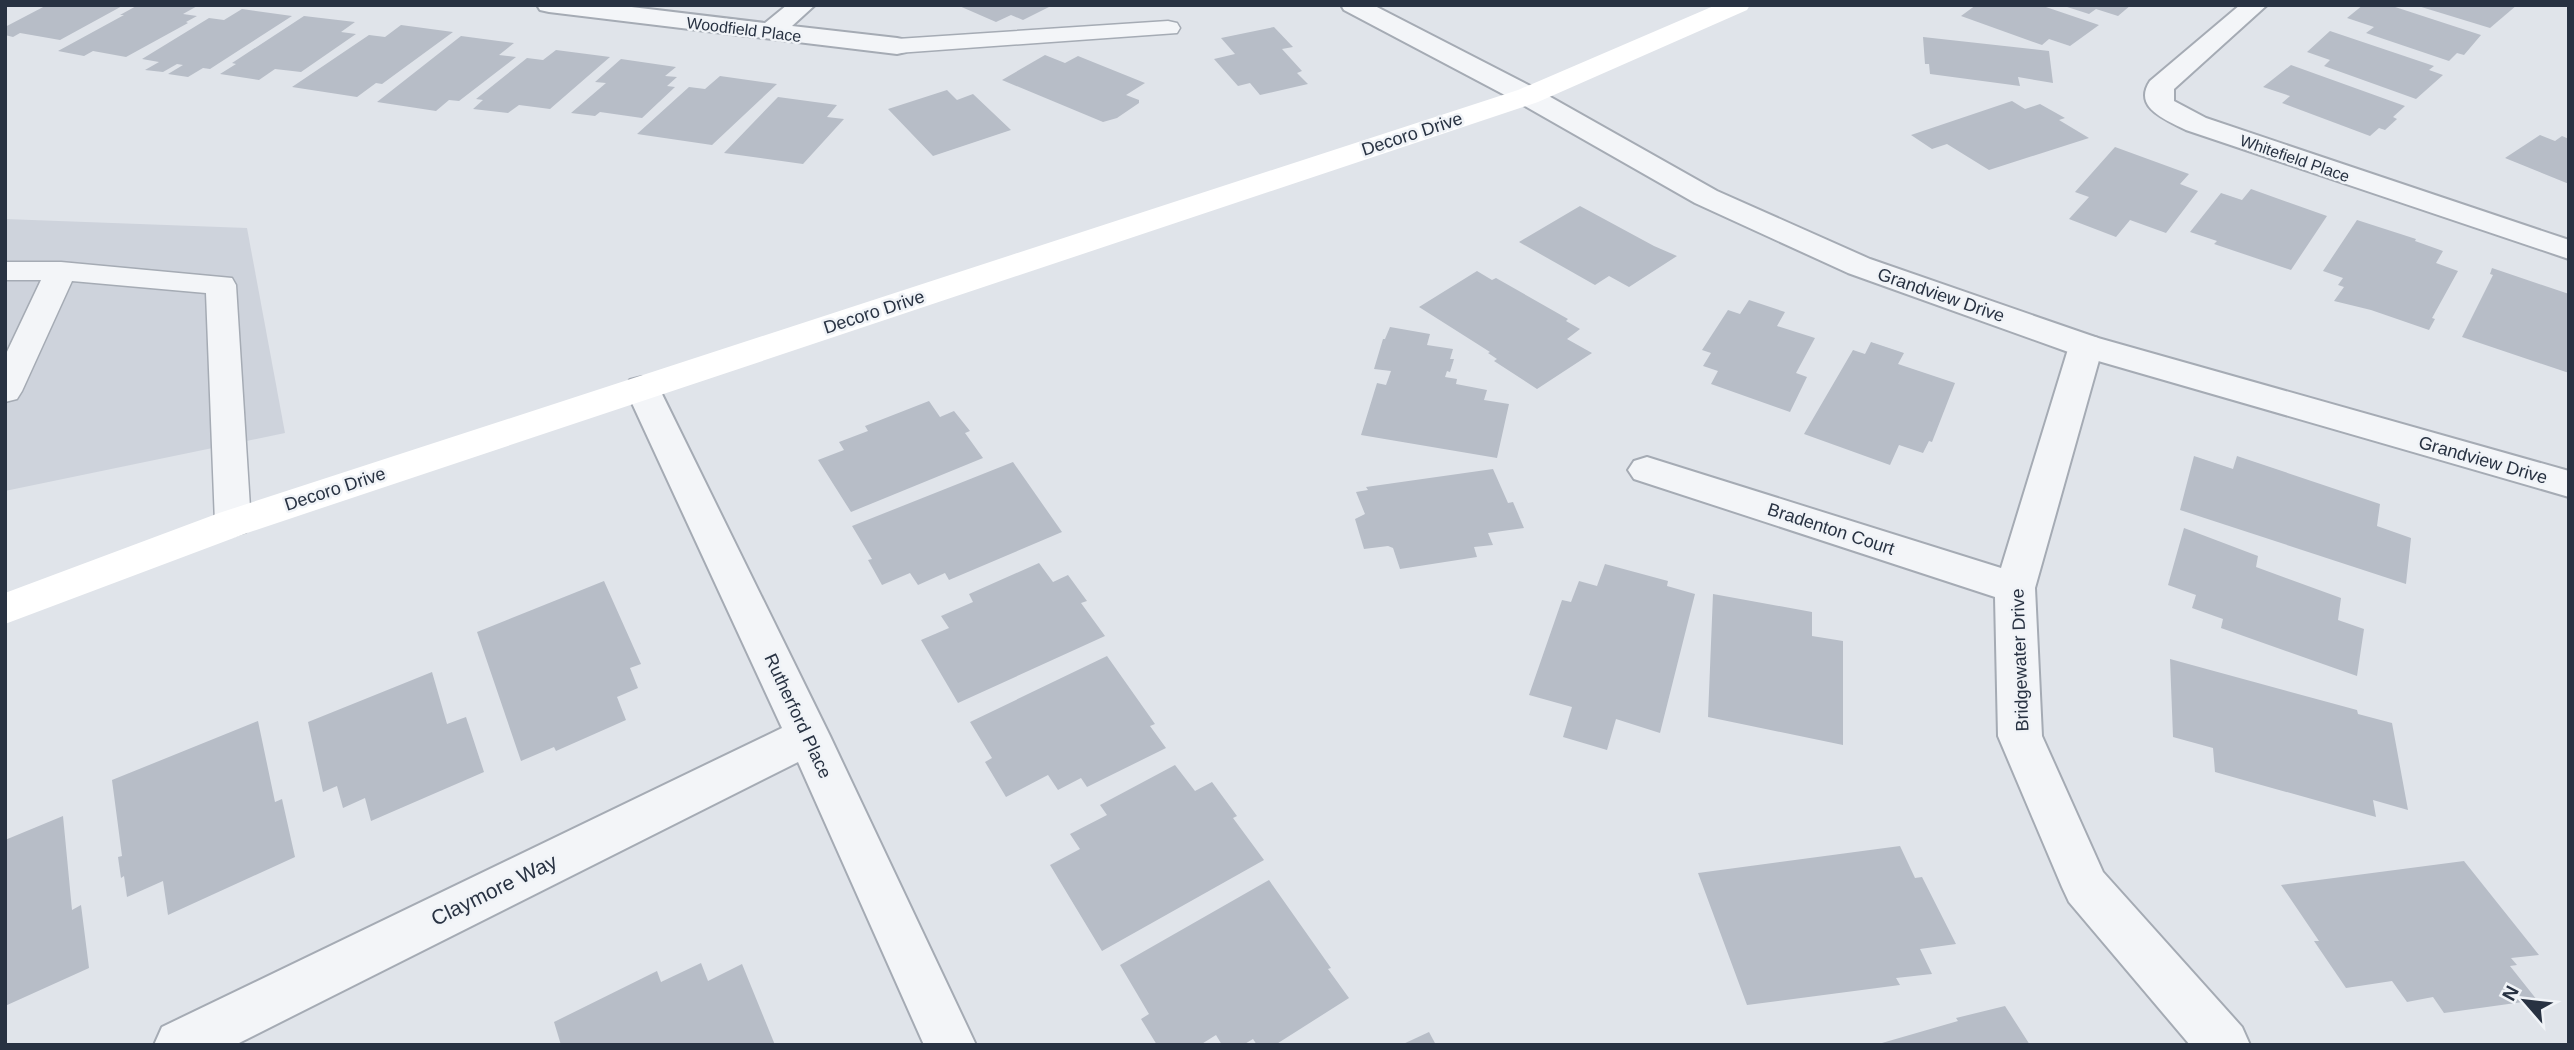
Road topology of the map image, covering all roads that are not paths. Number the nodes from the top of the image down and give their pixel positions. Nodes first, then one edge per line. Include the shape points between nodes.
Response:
1 (549, 5) edge
2 (803, 5) edge
3 (1353, 5) edge
4 (1738, 5) edge
5 (2255, 5) edge
6 (1168, 28) dead end
7 (769, 32) junction
8 (897, 46) joint
9 (1528, 96) junction
10 (2569, 250) edge
11 (5, 271) edge
12 (61, 271) junction
13 (2086, 346) junction
14 (642, 388) junction
15 (5, 391) edge
16 (1647, 470) dead end
17 (2569, 484) edge
18 (233, 523) junction
19 (2015, 588) junction
20 (5, 609) edge
21 (808, 736) junction
22 (180, 1045) edge
23 (950, 1045) edge
24 (2224, 1045) edge

1 - 7 street, Woodfield Place
2 - 7 street
3 - 9 street, Grandview Drive
4 - 9 main road, Decoro Drive
5 - 10 street, Whitefield Place via 2160,87 2160,105 2196,124
6 - 8 lane
7 - 8 street, Woodfield Place
9 - 13 street, Grandview Drive via 1706,197 1848,261
9 - 14 main road, Decoro Drive
11 - 12 lane
12 - 15 lane
12 - 18 lane via 221,285
13 - 17 street, Grandview Drive
13 - 19 street, Bridgewater Drive
14 - 18 main road, Decoro Drive
14 - 21 street, Rutherford Place
16 - 19 street, Bradenton Court
18 - 20 main road, Decoro Drive
19 - 24 street, Bridgewater Drive via 2020,736 2086,887
21 - 22 street, Claymore Way
21 - 23 street, Rutherford Place

